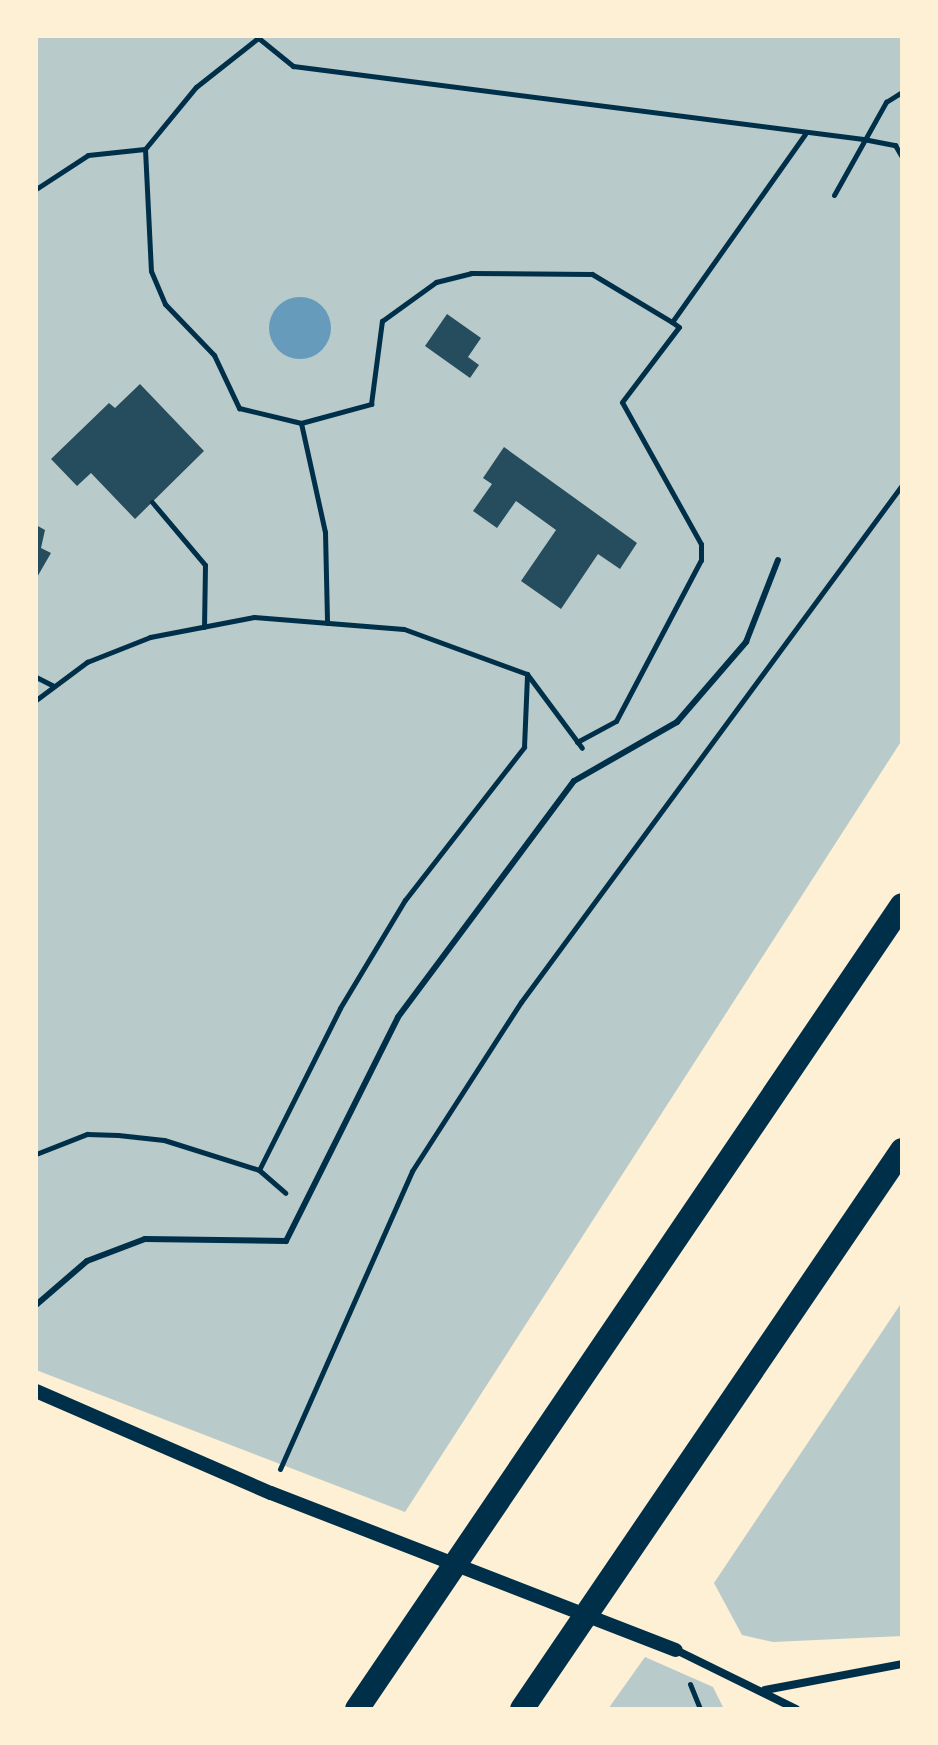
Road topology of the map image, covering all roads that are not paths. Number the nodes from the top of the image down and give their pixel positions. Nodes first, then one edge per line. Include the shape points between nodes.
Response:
1 (778, 560) dead end
2 (902, 905) edge
3 (902, 1150) edge
4 (36, 1305) edge
5 (36, 1391) edge
6 (676, 1650) joint
7 (902, 1664) edge
8 (765, 1690) junction
9 (357, 1709) edge
10 (522, 1709) edge
11 (796, 1709) edge

1 - 4 lane via 746,642 677,722 574,781 398,1017 286,1241 145,1239 87,1261
2 - 9 highway
3 - 10 highway
5 - 6 street via 271,1493
6 - 8 street
7 - 8 street
8 - 11 street

